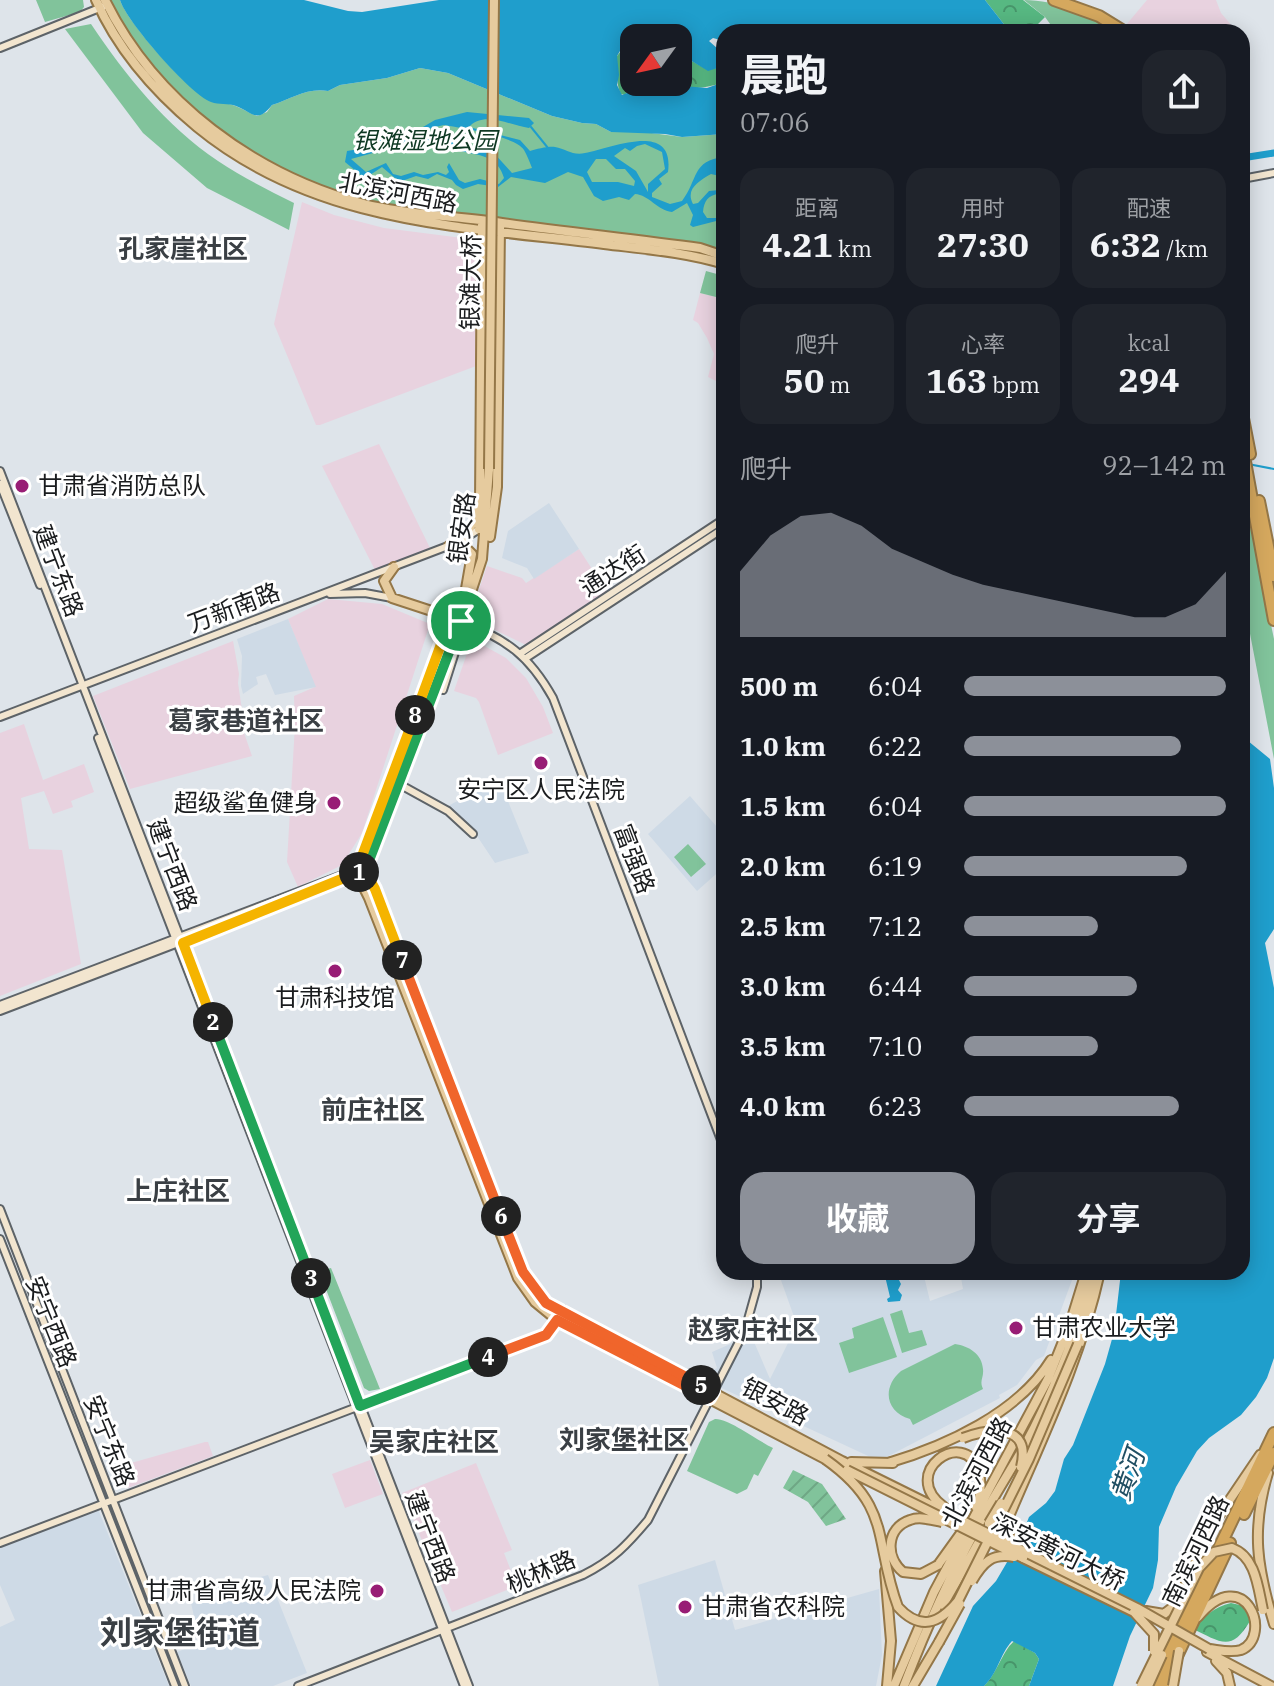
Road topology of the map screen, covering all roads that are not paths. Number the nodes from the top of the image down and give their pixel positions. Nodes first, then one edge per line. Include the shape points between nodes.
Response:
1 (493, 0) edge
2 (1054, 0) edge
3 (1063, 0) edge
4 (102, 3) edge
5 (1114, 24) edge
6 (1116, 24) edge
7 (0, 48) edge
8 (1274, 173) edge
9 (1250, 178) edge
10 (482, 225) junction
11 (500, 227) junction
12 (716, 253) edge
13 (716, 262) edge
14 (1250, 464) edge
15 (488, 469) junction
16 (0, 471) edge
17 (1250, 473) edge
18 (1252, 480) junction
19 (0, 484) edge
20 (716, 524) edge
21 (479, 529) joint
22 (716, 533) edge
23 (449, 546) junction
24 (482, 559) junction
25 (394, 567) junction
26 (1274, 576) edge
27 (322, 594) junction
28 (392, 598) junction
29 (451, 617) junction
30 (1274, 620) edge
31 (461, 621) junction
32 (479, 638) dead end
33 (457, 646) junction
34 (523, 656) junction
35 (81, 685) junction
36 (443, 690) dead end
37 (0, 717) edge
38 (399, 784) junction
39 (473, 834) dead end
40 (364, 871) junction
41 (179, 941) junction
42 (0, 1008) edge
43 (716, 1127) edge
44 (0, 1209) edge
45 (0, 1239) edge
46 (757, 1280) edge
47 (1084, 1280) edge
48 (1093, 1280) edge
49 (1094, 1280) edge
50 (1094, 1280) edge
51 (560, 1314) junction
52 (1070, 1324) junction
53 (711, 1394) junction
54 (358, 1407) junction
55 (1273, 1436) edge
56 (1274, 1453) edge
57 (825, 1459) junction
58 (842, 1461) junction
59 (888, 1463) junction
60 (113, 1500) junction
61 (104, 1503) junction
62 (981, 1508) junction
63 (970, 1518) junction
64 (1233, 1519) junction
65 (957, 1522) junction
66 (879, 1527) junction
67 (958, 1538) junction
68 (0, 1543) edge
69 (955, 1555) junction
70 (1034, 1557) junction
71 (1023, 1558) junction
72 (1136, 1610) junction
73 (1191, 1626) junction
74 (444, 1629) junction
75 (1273, 1629) edge
76 (920, 1643) junction
77 (1208, 1650) junction
78 (1179, 1651) junction
79 (1272, 1684) edge
80 (175, 1686) edge
81 (185, 1686) edge
82 (298, 1686) edge
83 (466, 1686) edge
84 (887, 1686) edge
85 (894, 1686) edge
86 (904, 1686) edge
87 (913, 1686) edge
88 (1138, 1686) edge
89 (1150, 1686) edge
90 (1163, 1686) edge
91 (1173, 1686) edge
92 (1230, 1686) edge

1 - 15 main road, 银滩大桥, bridge
2 - 5 highway
3 - 6 highway
4 - 7 main road
4 - 10 main road, 北滨河西路 via 126,52 159,91 244,161 339,204
8 - 9 main road
10 - 11 main road, 北滨河西路
10 - 23 main road via 480,503 468,532
11 - 12 main road, 北滨河西路
11 - 13 main road, 北滨河西路
11 - 24 main road via 497,487 492,531
14 - 18 highway
15 - 21 main road, 银安路
15 - 24 main road, 银安路
16 - 35 main road, 建宁东路
17 - 18 highway
18 - 26 highway
18 - 30 highway
19 - 35 main road, 建宁东路
20 - 34 main road, 通达街
21 - 23 main road, 万新南路
22 - 34 main road, 通达街
23 - 25 main road, 万新南路
23 - 31 main road via 466,548 473,559
24 - 31 main road, 银安路
25 - 27 main road, 万新南路
25 - 28 main road via 384,581
27 - 28 main road
27 - 35 main road, 万新南路
28 - 29 main road
29 - 31 main road
29 - 40 main road
31 - 33 main road
31 - 34 main road, 富强路
31 - 38 main road, 银安路
32 - 33 main road via 471,635
33 - 36 main road
34 - 43 main road, 富强路 via 558,708
35 - 37 main road, 万新南路
35 - 41 main road, 建宁西路
38 - 39 main road via 448,811
38 - 40 main road, 银安路
40 - 41 main road
40 - 51 main road, 银安路 via 523,1272
41 - 42 main road
41 - 54 main road, 建宁西路
44 - 60 main road, 安宁东路
45 - 61 main road, 安宁西路
46 - 53 main road via 745,1330
47 - 52 main road, 北滨河西路
48 - 76 main road, 北滨河西路 via 1056,1380
49 - 66 main road, bridge via 1078,1344 1029,1459 958,1601 942,1618 918,1622 898,1607
50 - 70 main road, bridge via 1075,1363 1007,1529 1013,1542
51 - 53 main road, 银安路
51 - 54 main road via 546,1335
52 - 59 main road via 1040,1376 1004,1408 961,1433
52 - 62 main road, 北滨河西路 via 1048,1379
53 - 57 main road, 银安路
53 - 58 main road, 银安路
53 - 74 main road, 桃林路 via 648,1520 609,1562
54 - 60 main road
54 - 74 main road, 建宁西路
55 - 64 highway, 南滨河西路
55 - 72 main road, bridge via 1210,1529 1177,1604 1164,1614
56 - 73 highway, 南滨河西路
56 - 75 main road via 1257,1522 1263,1590
57 - 65 main road, 深安黄河大桥, bridge
57 - 66 main road, bridge via 857,1485
58 - 59 main road
58 - 65 main road, 深安黄河大桥, bridge
59 - 76 main road, bridge via 999,1429 1020,1445 1023,1458
60 - 61 main road
60 - 81 main road, 安宁东路
61 - 68 main road
61 - 80 main road, 安宁西路
62 - 63 main road
62 - 69 main road, 北滨河西路
63 - 65 main road via 981,1484 976,1465 962,1453 947,1453 929,1471 928,1484
63 - 67 main road
64 - 89 highway, 南滨河西路
64 - 89 main road, bridge via 1216,1543
65 - 67 main road, bridge via 923,1518 901,1524 890,1544 891,1556 903,1572 921,1574 938,1565
65 - 70 main road, 深安黄河大桥, bridge
65 - 71 main road, 深安黄河大桥, bridge
66 - 84 main road, bridge via 891,1641
67 - 69 main road
69 - 85 main road, 北滨河西路
70 - 72 main road, 深安黄河大桥, bridge
71 - 72 main road, 深安黄河大桥, bridge
71 - 87 main road, bridge via 998,1555 984,1563
72 - 77 main road, 深安黄河大桥, bridge
72 - 88 main road, bridge via 1156,1643
73 - 77 main road via 1223,1597 1244,1598 1253,1605 1260,1626 1250,1645
73 - 78 highway, 南滨河西路
74 - 82 main road, 桃林路
74 - 83 main road, 建宁西路
75 - 88 main road, bridge via 1245,1556 1232,1548 1214,1552 1199,1568
76 - 86 main road, 北滨河西路
77 - 79 main road, 深安黄河大桥
77 - 92 main road via 1227,1673
78 - 90 highway, 南滨河西路
78 - 91 main road, bridge

